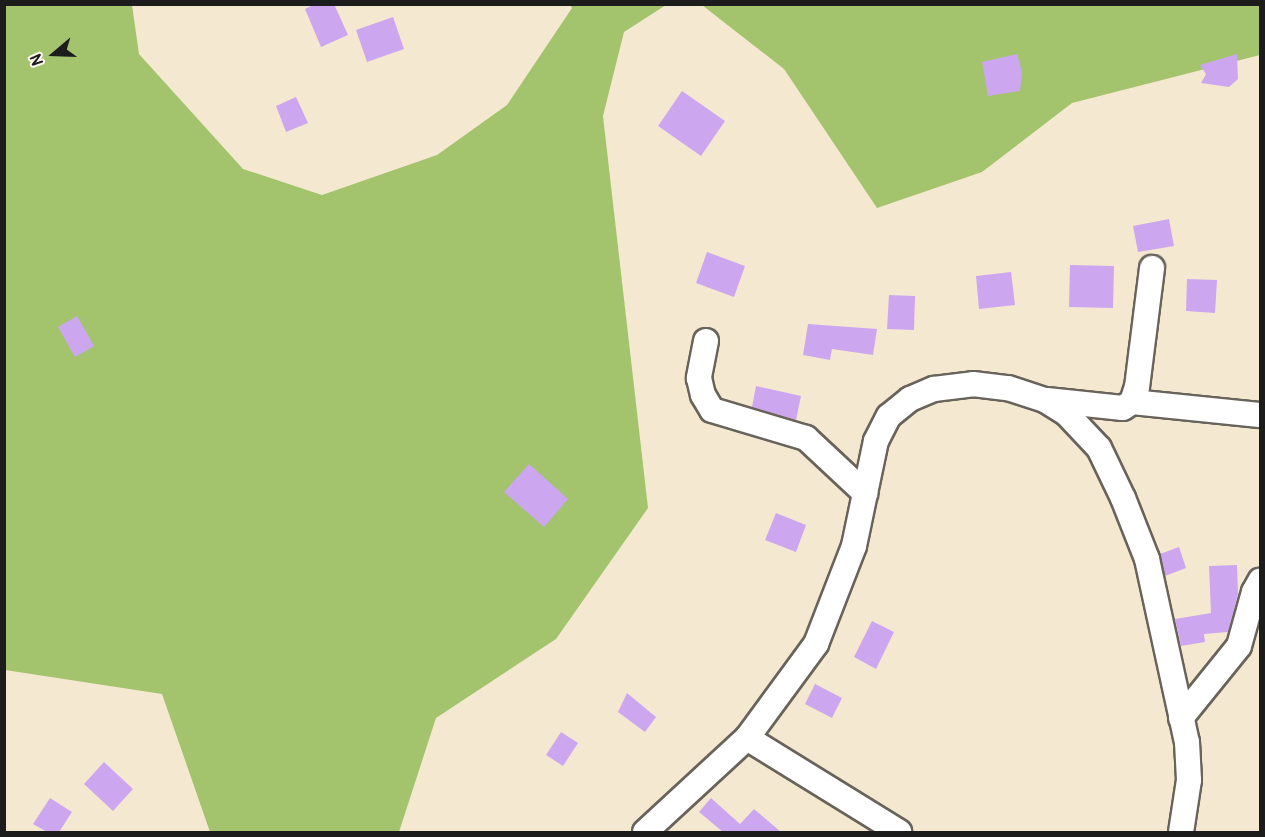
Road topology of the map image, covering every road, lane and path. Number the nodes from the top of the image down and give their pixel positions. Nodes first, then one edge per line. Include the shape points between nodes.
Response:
1 (1152, 268) dead end
2 (706, 341) dead end
3 (1045, 400) junction
4 (1132, 402) junction
5 (1260, 415) edge
6 (865, 493) junction
7 (1260, 581) edge
8 (1181, 718) junction
9 (747, 738) junction
10 (645, 832) edge
11 (899, 832) edge
12 (1181, 832) edge

1 - 4 street
2 - 6 street via 699,378 712,410 806,438
3 - 4 street via 1123,408
3 - 6 street via 1008,388 973,384 934,389 910,399 889,416 876,441
3 - 8 street via 1066,413 1099,448 1123,498 1148,559
4 - 5 street
6 - 9 street via 854,546 816,644
7 - 8 street via 1239,646
8 - 12 street via 1189,780
9 - 10 street
9 - 11 street

